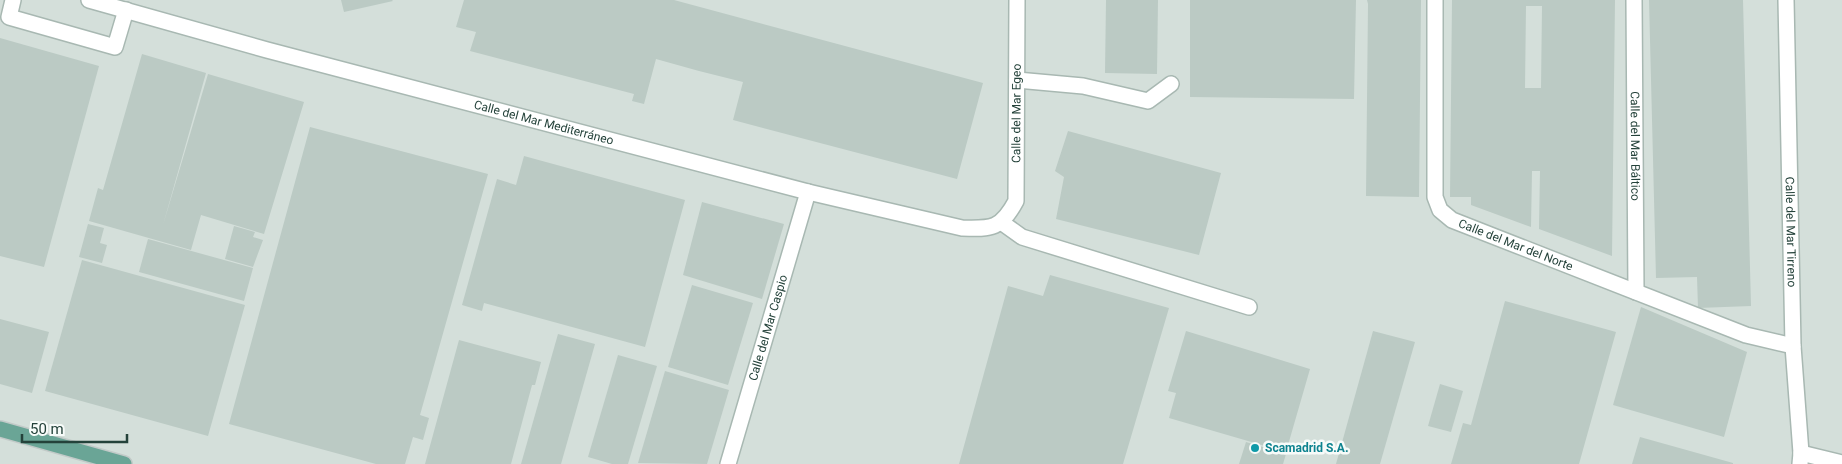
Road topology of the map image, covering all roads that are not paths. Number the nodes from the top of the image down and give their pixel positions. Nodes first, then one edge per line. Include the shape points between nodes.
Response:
1 (13, 0) edge
2 (89, 0) edge
3 (1017, 0) edge
4 (1436, 0) edge
5 (1634, 0) edge
6 (1786, 0) edge
7 (126, 10) junction
8 (1017, 80) junction
9 (1171, 84) dead end
10 (808, 192) junction
11 (1001, 222) junction
12 (1636, 292) junction
13 (1249, 307) dead end
14 (1793, 346) junction
15 (0, 430) edge
16 (1801, 458) edge
17 (1842, 463) edge
18 (124, 464) edge
19 (728, 464) edge

1 - 7 street via 9,16 115,47
2 - 7 street, Calle del Mar Mediterráneo
3 - 8 street, Calle del Mar Egeo
4 - 12 street, Calle del Mar del Norte via 1435,197 1440,210 1452,220
5 - 12 street, Calle del Mar Báltico
6 - 14 street, Calle del Mar Tirreno
7 - 10 street, Calle del Mar Mediterráneo
8 - 9 street via 1082,86 1148,101
8 - 11 street, Calle del Mar Egeo via 1016,201
10 - 11 street, Calle del Mar Mediterráneo via 962,228 987,229
10 - 19 street, Calle del Mar Caspio
11 - 13 street via 1022,238
12 - 14 street, Calle del Mar del Norte via 1746,335
14 - 16 street, Calle del Mar Tirreno
15 - 18 main road
16 - 17 street

